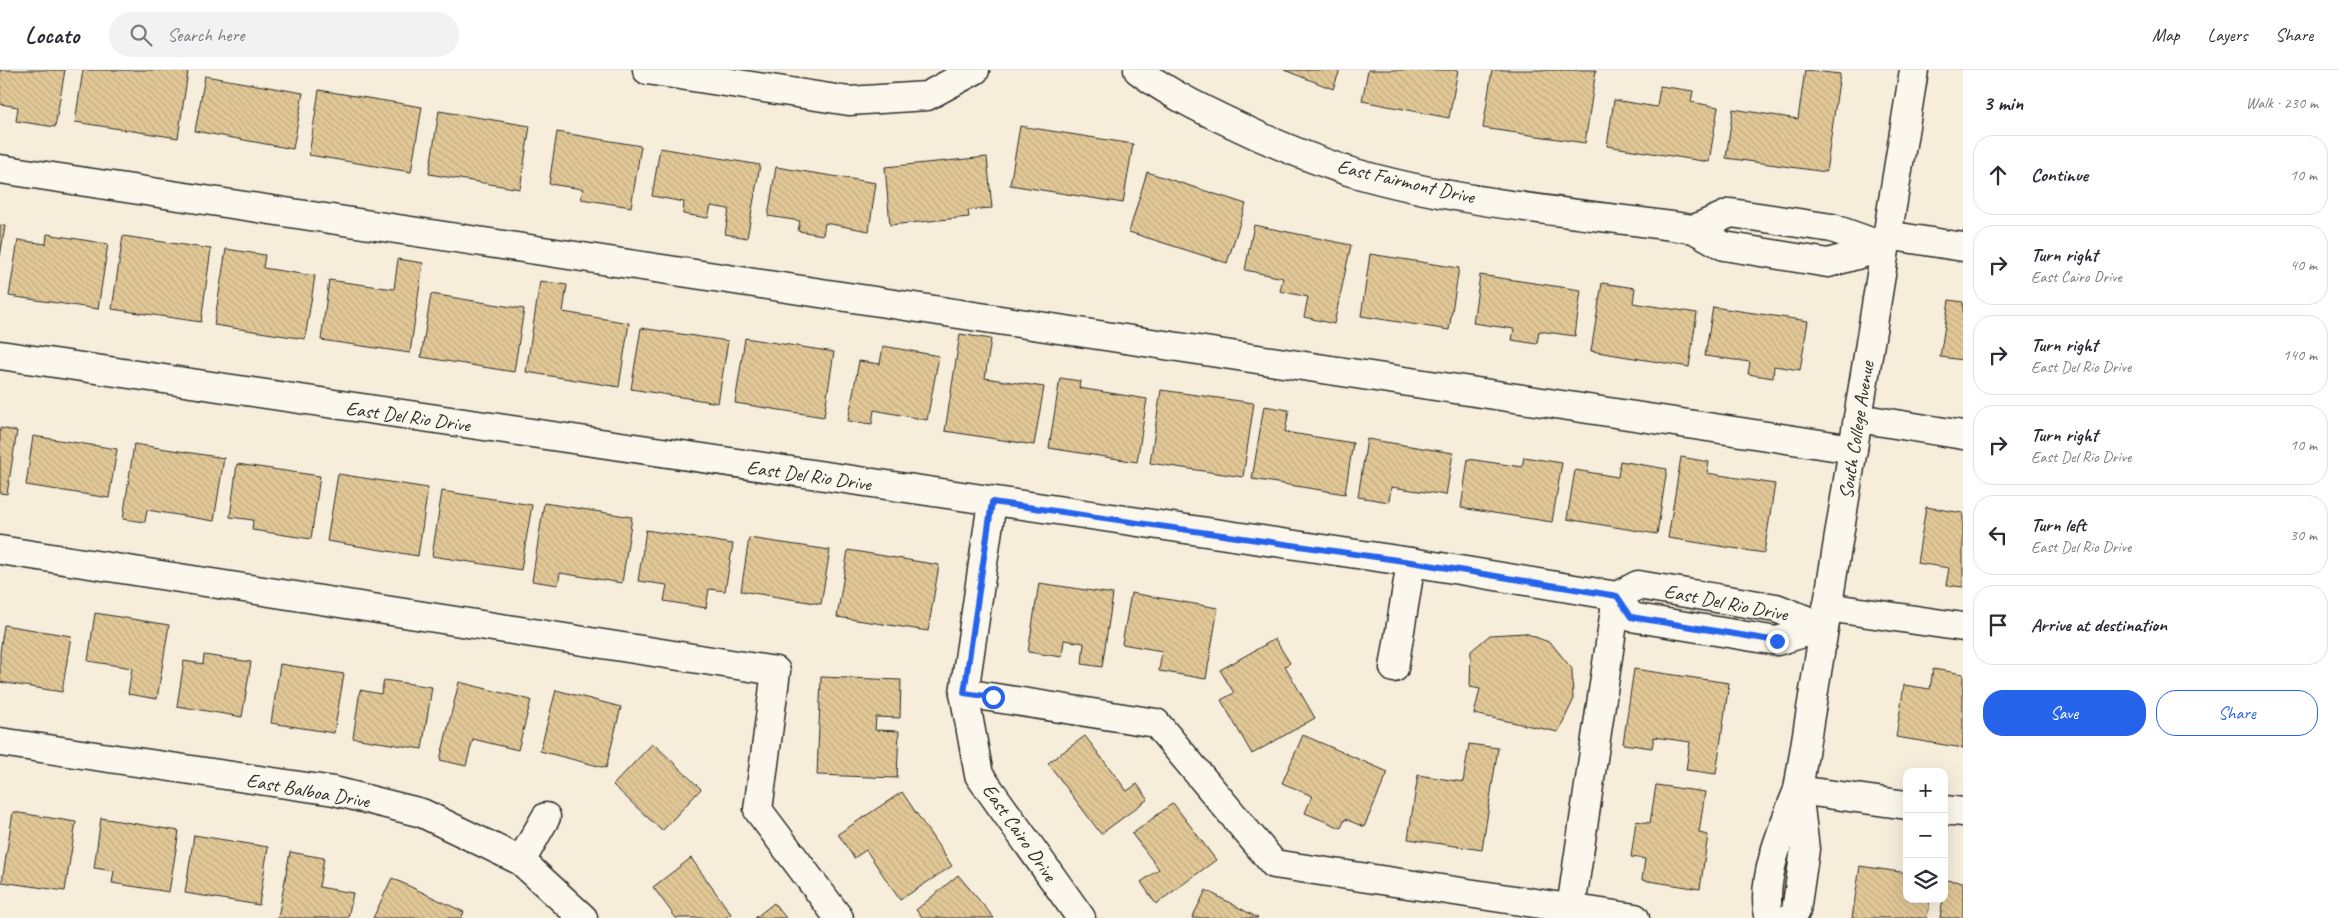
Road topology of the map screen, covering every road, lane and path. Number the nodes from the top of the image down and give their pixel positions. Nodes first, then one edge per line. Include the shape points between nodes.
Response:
1 (647, 70) edge
2 (975, 70) edge
3 (1138, 70) edge
4 (1914, 70) edge
5 (781, 80) edge
6 (0, 169) edge
7 (1886, 241) junction
8 (1963, 247) edge
9 (0, 355) edge
10 (1858, 418) junction
11 (1963, 435) edge
12 (1852, 449) junction
13 (992, 502) junction
14 (0, 550) edge
15 (1411, 562) junction
16 (1617, 596) junction
17 (1826, 617) junction
18 (1963, 628) edge
19 (1394, 668) dead end
20 (964, 693) junction
21 (0, 742) edge
22 (1798, 790) junction
23 (1903, 804) edge
24 (1948, 810) edge
25 (1963, 812) edge
26 (546, 817) dead end
27 (521, 861) junction
28 (1571, 908) junction
29 (584, 918) edge
30 (839, 918) edge
31 (1081, 918) edge
32 (1635, 918) edge
33 (1770, 918) edge
34 (1791, 918) edge

1 - 5 street
2 - 5 street via 927,96 849,101
3 - 7 street, East Fairmont Drive via 1208,112 1273,143 1348,170 1404,185 1694,229 1730,213 1832,228
4 - 7 street, South College Avenue
6 - 12 street
7 - 8 street, East Fairmont Drive
7 - 10 street, South College Avenue
9 - 13 street, East Del Rio Drive
10 - 11 street
10 - 12 street, South College Avenue
12 - 17 street, South College Avenue
13 - 15 street, East Del Rio Drive
13 - 20 street, East Cairo Drive
14 - 30 street via 776,671 758,810
15 - 16 street, East Del Rio Drive
15 - 19 street
16 - 17 street, East Del Rio Drive via 1631,617 1777,641
16 - 28 street
17 - 18 street
17 - 22 street, South College Avenue
20 - 28 street via 1156,723 1274,864
20 - 31 street, East Cairo Drive via 979,774
21 - 27 street, East Balboa Drive via 334,791 422,813
22 - 23 street
22 - 33 street, South College Avenue via 1775,847 1766,906
22 - 34 street, South College Avenue via 1805,849 1796,911
24 - 25 street
26 - 27 street
27 - 29 street, East Balboa Drive
28 - 32 street

